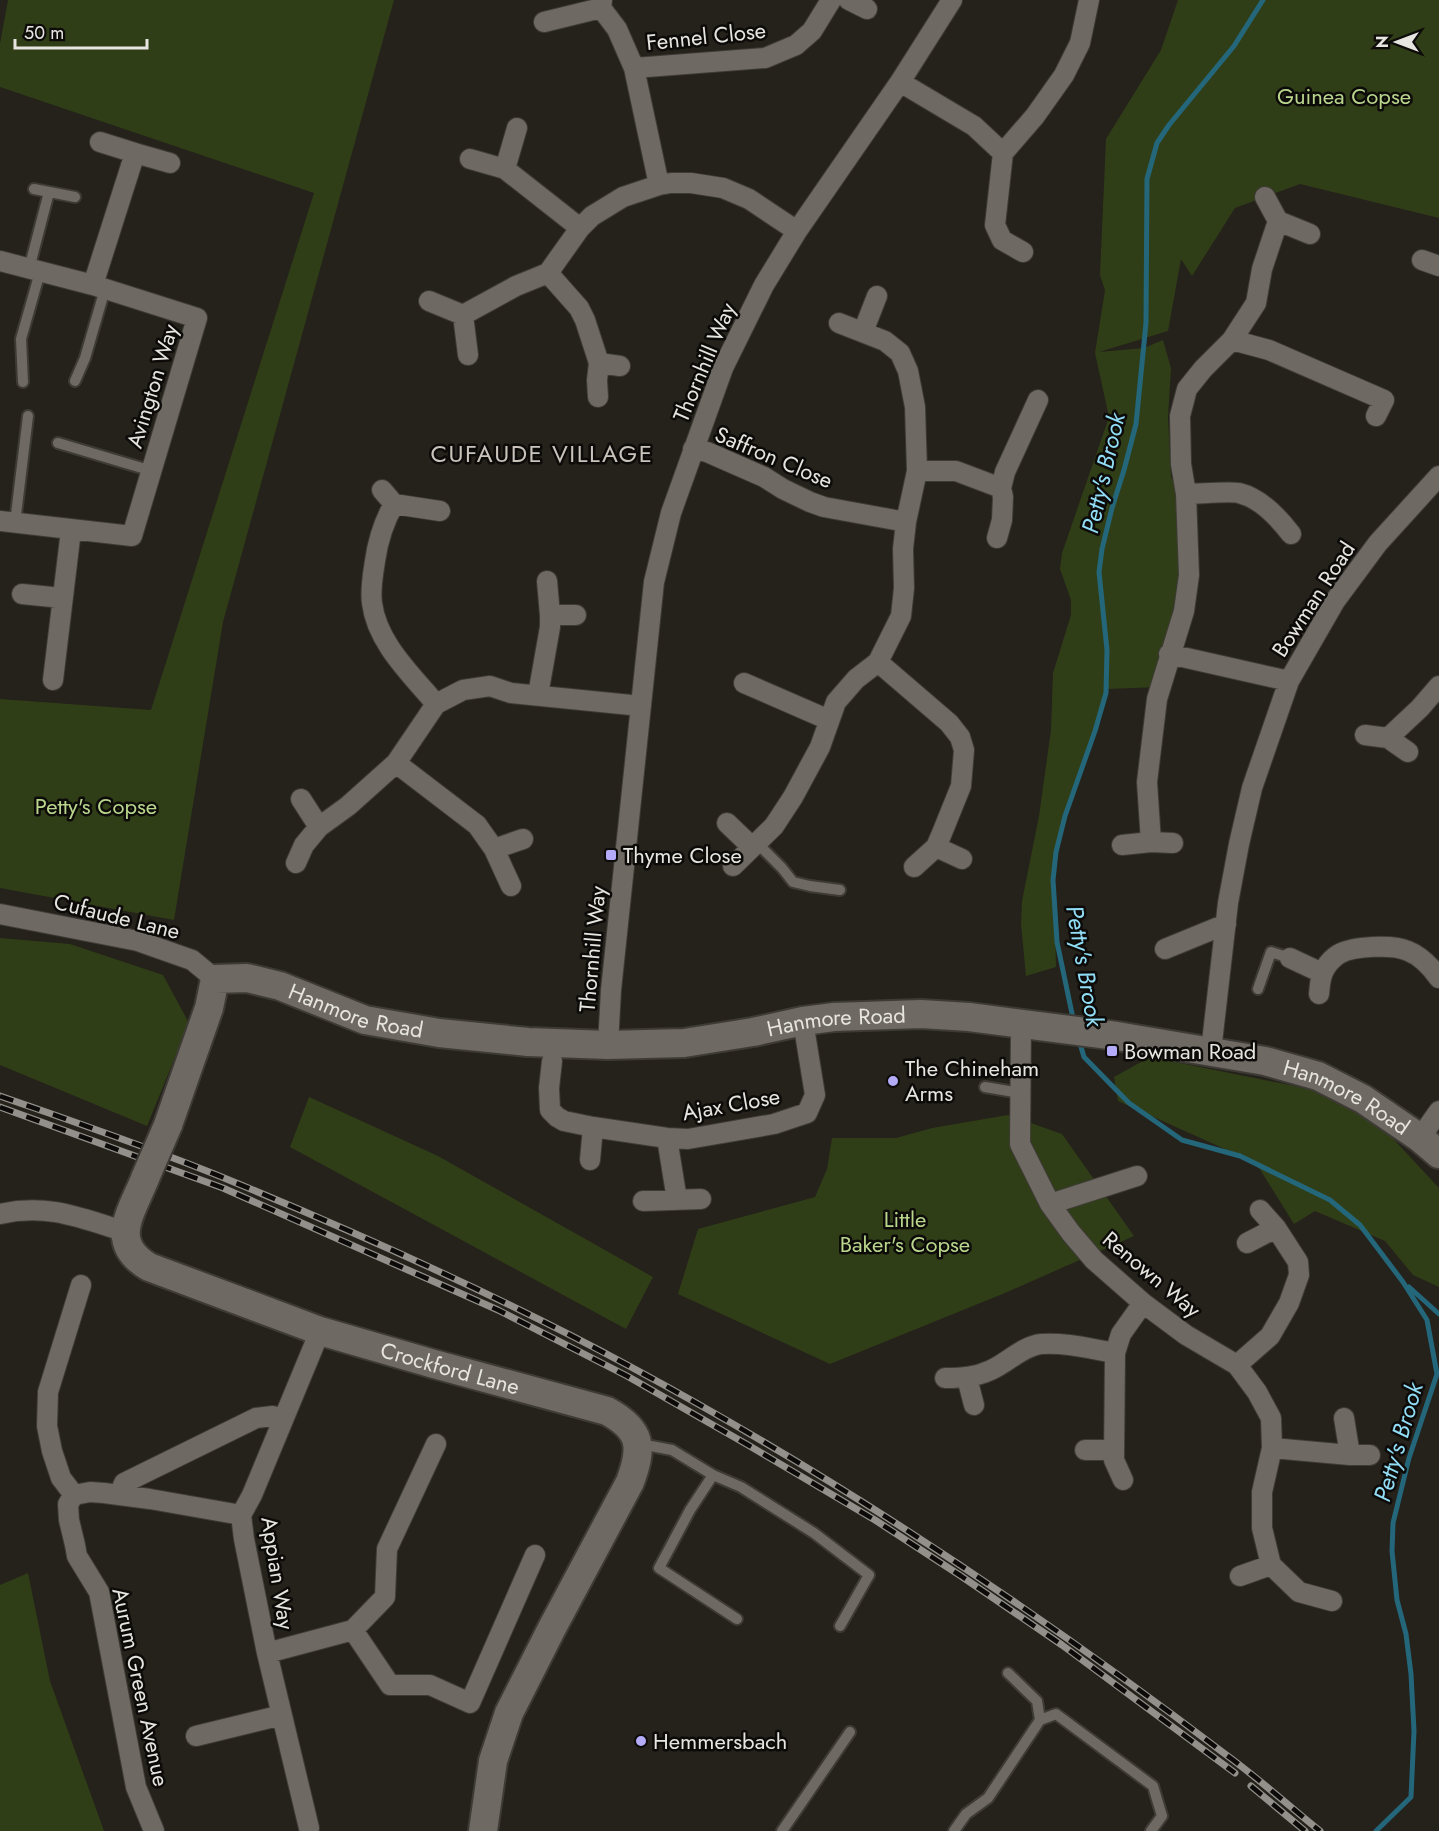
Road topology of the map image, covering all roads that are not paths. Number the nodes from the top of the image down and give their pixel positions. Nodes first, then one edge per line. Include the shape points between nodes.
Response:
1 (831, 0) edge
2 (849, 0) edge
3 (952, 0) edge
4 (1089, 0) edge
5 (601, 4) edge
6 (867, 9) dead end
7 (544, 22) dead end
8 (634, 68) junction
9 (900, 82) junction
10 (517, 128) dead end
11 (100, 142) dead end
12 (135, 153) junction
13 (1003, 153) junction
14 (470, 159) dead end
15 (170, 163) dead end
16 (505, 169) junction
17 (659, 185) junction
18 (34, 189) dead end
19 (49, 192) junction
20 (75, 197) dead end
21 (1266, 197) dead end
22 (1278, 221) junction
23 (580, 228) junction
24 (797, 231) junction
25 (1310, 234) dead end
26 (1023, 252) dead end
27 (0, 261) edge
28 (34, 270) junction
29 (548, 273) junction
30 (99, 287) junction
31 (877, 296) dead end
32 (429, 301) dead end
33 (463, 315) junction
34 (839, 323) dead end
35 (863, 332) junction
36 (1232, 340) junction
37 (468, 355) dead end
38 (599, 363) junction
39 (620, 366) dead end
40 (75, 381) dead end
41 (23, 382) dead end
42 (598, 397) dead end
43 (1030, 404) dead end
44 (28, 416) dead end
45 (1376, 416) dead end
46 (58, 443) dead end
47 (693, 449) junction
48 (152, 471) junction
49 (918, 471) junction
50 (1439, 476) edge
51 (1001, 488) junction
52 (1186, 494) junction
53 (440, 511) dead end
54 (8, 522) edge
55 (906, 522) junction
56 (71, 530) junction
57 (1291, 534) dead end
58 (997, 538) dead end
59 (548, 581) dead end
60 (22, 594) dead end
61 (62, 598) junction
62 (550, 615) junction
63 (576, 615) dead end
64 (1169, 654) junction
65 (879, 662) junction
66 (53, 680) dead end
67 (1289, 681) junction
68 (744, 683) dead end
69 (1439, 686) edge
70 (537, 695) junction
71 (436, 704) junction
72 (641, 706) junction
73 (829, 720) junction
74 (1365, 735) dead end
75 (1388, 738) junction
76 (1408, 752) dead end
77 (396, 763) junction
78 (301, 799) dead end
79 (727, 823) dead end
80 (319, 827) junction
81 (523, 839) dead end
82 (1151, 842) junction
83 (1173, 843) dead end
84 (754, 845) junction
85 (1122, 845) dead end
86 (936, 848) junction
87 (494, 849) junction
88 (962, 859) dead end
89 (296, 863) dead end
90 (733, 866) dead end
91 (914, 867) dead end
92 (840, 890) dead end
93 (509, 892) dead end
94 (0, 914) edge
95 (1226, 924) junction
96 (1165, 949) dead end
97 (1290, 958) joint
98 (1322, 973) junction
99 (1439, 978) edge
100 (215, 979) junction
101 (1258, 989) dead end
102 (1318, 994) dead end
103 (803, 1021) junction
104 (1021, 1024) junction
105 (608, 1045) junction
106 (1211, 1051) junction
107 (552, 1061) dead end
108 (985, 1087) dead end
109 (1020, 1093) junction
110 (1439, 1111) edge
111 (593, 1127) junction
112 (666, 1137) junction
113 (1430, 1146) edge
114 (590, 1160) dead end
115 (1137, 1176) dead end
116 (700, 1199) dead end
117 (677, 1200) junction
118 (643, 1201) dead end
119 (1050, 1204) junction
120 (1260, 1210) dead end
121 (0, 1214) edge
122 (1276, 1228) junction
123 (126, 1232) junction
124 (1247, 1243) dead end
125 (81, 1285) dead end
126 (1143, 1304) junction
127 (320, 1331) junction
128 (1115, 1353) junction
129 (1237, 1365) junction
130 (945, 1378) dead end
131 (967, 1378) junction
132 (974, 1405) dead end
133 (1344, 1418) dead end
134 (283, 1419) junction
135 (436, 1444) dead end
136 (638, 1446) junction
137 (1272, 1448) junction
138 (1085, 1450) dead end
139 (1114, 1450) junction
140 (1350, 1455) junction
141 (1370, 1455) dead end
142 (712, 1475) junction
143 (1123, 1480) dead end
144 (74, 1495) junction
145 (118, 1495) junction
146 (241, 1515) junction
147 (535, 1556) dead end
148 (1271, 1565) junction
149 (1240, 1575) dead end
150 (1332, 1601) dead end
151 (737, 1618) dead end
152 (840, 1626) dead end
153 (352, 1630) junction
154 (267, 1653) junction
155 (1008, 1674) dead end
156 (282, 1715) junction
157 (1040, 1720) junction
158 (850, 1732) dead end
159 (196, 1736) dead end
160 (309, 1828) dead end
161 (154, 1831) edge
162 (483, 1831) edge
163 (783, 1831) edge
164 (954, 1831) edge
165 (1151, 1831) edge

1 - 8 street, Fennel Close via 812,31 795,45 765,58
2 - 6 street
3 - 9 street, Thornhill Way
4 - 13 street via 1080,43 1064,75
5 - 7 street, Fennel Close
5 - 8 street, Fennel Close
8 - 17 street, Fennel Close
9 - 13 street via 974,126
9 - 24 street, Thornhill Way
10 - 16 street
11 - 12 street
12 - 15 street
12 - 30 street
13 - 26 street via 995,225 1002,240
14 - 16 street
16 - 23 street
17 - 23 street via 623,197
17 - 24 street via 691,183 723,188 749,199
18 - 19 lane
19 - 20 lane
19 - 28 lane
21 - 22 street
22 - 25 street
22 - 36 street via 1262,269 1256,303
23 - 29 street
24 - 47 street, Thornhill Way via 764,285 723,368
27 - 28 street, Avington Way
28 - 30 street, Avington Way
28 - 41 lane via 21,339
29 - 33 street
29 - 38 street via 579,308
30 - 40 lane via 85,358
30 - 48 street, Avington Way via 197,318
31 - 35 street
32 - 33 street
33 - 37 street
34 - 35 street
35 - 49 street via 885,341 900,353 908,371 915,407
36 - 45 street via 1269,350 1384,400
36 - 52 street via 1187,389 1180,416
38 - 39 street
38 - 42 street
43 - 51 street
44 - 54 lane
46 - 48 lane
47 - 55 street, Saffron Close via 764,477 824,507
47 - 72 street, Thornhill Way via 671,513 654,582
48 - 56 street, Avington Way via 132,536
49 - 51 street via 956,471
49 - 55 street
50 - 67 street, Bowman Road via 1378,543 1342,591
51 - 58 street via 1003,509
52 - 57 street via 1239,493 1278,517
52 - 64 street via 1189,575 1184,611
53 - 71 street via 388,497 378,540 372,602 378,628 399,661
54 - 56 street, Avington Way
55 - 65 street via 901,616
56 - 61 street
59 - 62 street
60 - 61 street
61 - 66 street
62 - 63 street
62 - 70 street
64 - 67 street
64 - 82 street via 1157,699 1147,782
65 - 73 street via 856,679 836,702
65 - 86 street via 949,723 962,743 961,786
67 - 95 street, Bowman Road via 1252,788
68 - 73 street
69 - 75 street
70 - 71 street via 490,686 463,690
70 - 72 street
71 - 77 street
72 - 105 street, Thornhill Way
73 - 84 street via 820,747 793,797 774,826
74 - 75 street
75 - 76 street
77 - 80 street via 348,807
77 - 87 street via 477,825
78 - 80 street
79 - 84 street
80 - 89 street
81 - 87 street
82 - 83 street
82 - 85 street
84 - 90 street
84 - 92 lane via 782,867 793,882
86 - 88 street
86 - 91 street
87 - 93 street
94 - 100 street, Cufaude Lane via 138,941 192,960
95 - 96 street
95 - 106 street, Bowman Road
97 - 98 street
97 - 101 lane via 1271,952
98 - 99 street via 1339,954 1388,947 1420,957
98 - 102 street
100 - 105 street, Hanmore Road via 247,978 280,986 365,1020 439,1033
100 - 123 street, bridge via 209,1008 168,1125
103 - 104 street, Hanmore Road via 921,1014
103 - 105 street, Hanmore Road via 684,1043
103 - 112 street, Ajax Close via 814,1095 807,1113 774,1124 688,1139
104 - 106 street, Hanmore Road
104 - 109 street, Renown Way
106 - 113 street, Hanmore Road via 1318,1076 1363,1099
107 - 111 street, Ajax Close via 550,1110 564,1121
108 - 109 lane
109 - 119 street, Renown Way via 1020,1144
110 - 113 street
111 - 112 street, Ajax Close
111 - 114 street
112 - 117 street
115 - 119 street
116 - 117 street
117 - 118 street
119 - 126 street, Renown Way via 1094,1260
120 - 122 street
121 - 123 street via 48,1210
122 - 124 street
122 - 129 street via 1298,1262 1299,1275 1270,1336
123 - 127 street, Crockford Lane via 128,1249 149,1268
125 - 144 street via 48,1392 47,1426 52,1451 61,1478
126 - 128 street via 1121,1334
126 - 129 street, Renown Way
127 - 134 street, Appian Way
127 - 136 street, Crockford Lane via 607,1411 625,1422
128 - 131 street via 1039,1344 992,1370
128 - 139 street
129 - 137 street, Renown Way via 1271,1418
130 - 131 street
131 - 132 street
133 - 140 street
134 - 145 street via 256,1418 124,1483
134 - 146 street, Appian Way
135 - 153 street via 387,1549 385,1597
136 - 142 lane via 672,1450
136 - 162 street via 630,1482 509,1713 493,1761
137 - 140 street
137 - 148 street, Renown Way via 1262,1492 1262,1528
138 - 139 street
139 - 143 street
140 - 141 street
142 - 151 lane via 659,1568
142 - 152 lane via 741,1487 814,1533 869,1575
144 - 145 street via 90,1491
144 - 161 street, Aurum Green Avenue via 68,1504 69,1520 78,1556 99,1592 136,1787
145 - 146 street
146 - 154 street, Appian Way
147 - 153 street via 470,1703 430,1685 390,1685
148 - 149 street
148 - 150 street via 1299,1592
153 - 154 street, Appian Way
154 - 156 street
155 - 157 lane via 1036,1701
156 - 159 street
156 - 160 street
157 - 164 lane via 988,1798 966,1814
157 - 165 lane via 1056,1714 1153,1786 1162,1816
158 - 163 lane

